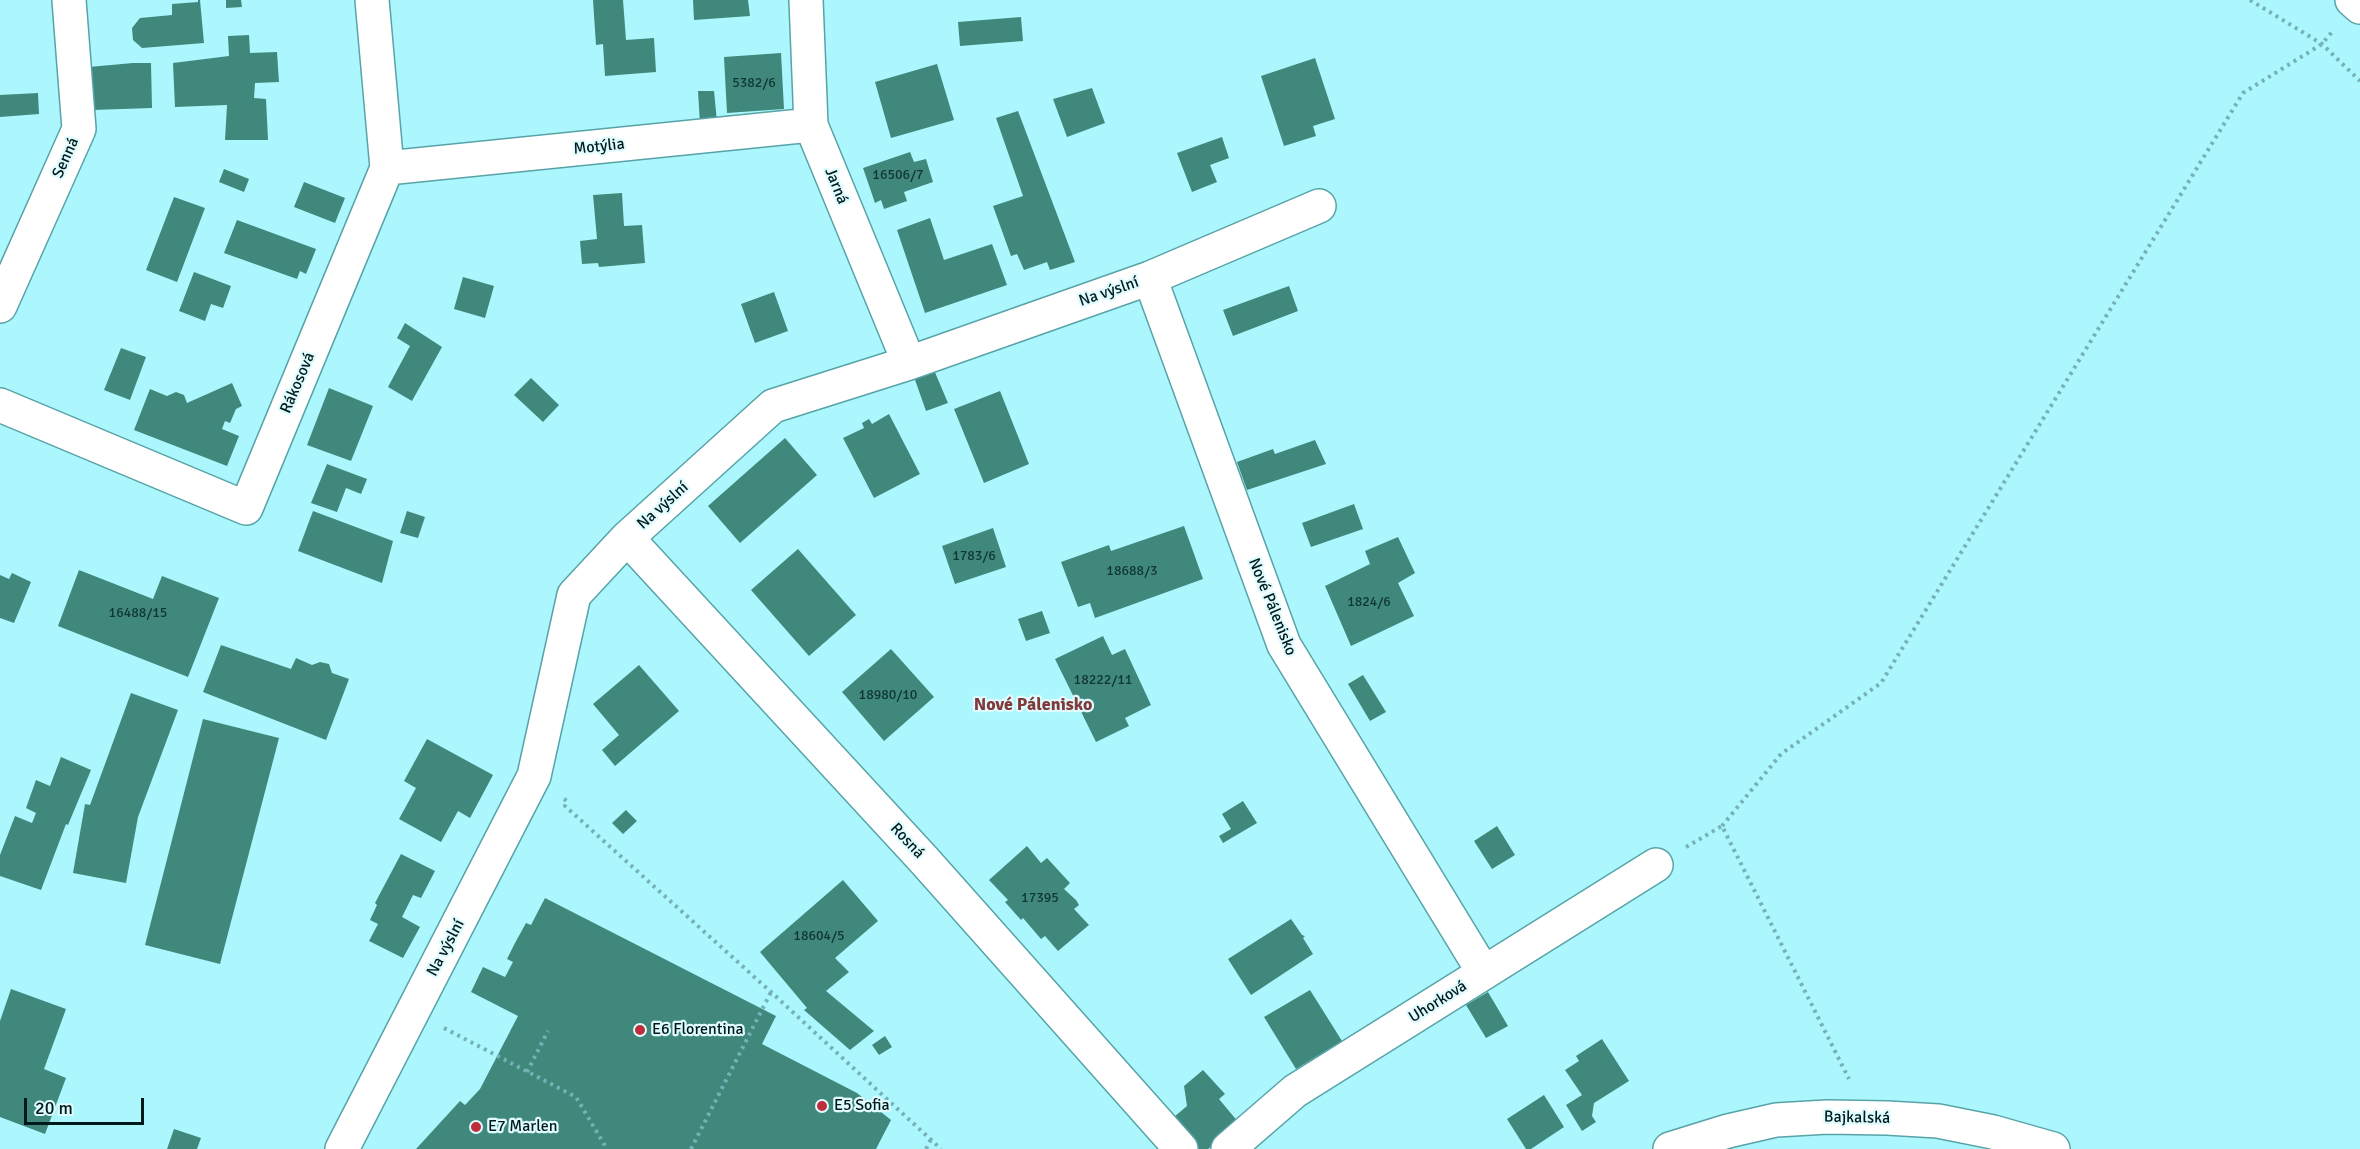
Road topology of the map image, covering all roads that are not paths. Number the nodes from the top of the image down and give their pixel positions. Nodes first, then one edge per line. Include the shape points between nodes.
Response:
1 (69, 0) edge
2 (372, 0) edge
3 (806, 0) edge
4 (2352, 0) edge
5 (2360, 7) edge
6 (811, 126) junction
7 (387, 168) junction
8 (1319, 206) dead end
9 (1150, 278) junction
10 (0, 306) edge
11 (909, 363) junction
12 (0, 405) edge
13 (627, 538) junction
14 (1656, 865) road end
15 (1484, 973) junction
16 (2048, 1148) edge
17 (342, 1149) edge
18 (1181, 1149) edge
19 (1228, 1149) edge
20 (1670, 1149) edge

1 - 10 street, Senná via 80,129
2 - 7 street, Rákosová
3 - 6 street, Jarná
4 - 5 street
6 - 7 street, Motýlia
6 - 11 street, Jarná
7 - 12 street, Rákosová via 246,508
8 - 9 street, Na výslní
9 - 11 street, Na výslní
9 - 15 street, Nové Pálenisko via 1284,645
11 - 13 street, Na výslní via 773,406
13 - 17 street, Na výslní via 574,595 534,776
13 - 18 street, Rosná via 924,860
14 - 15 street, Uhorková
15 - 19 street, Uhorková via 1295,1091
16 - 20 street, Bajkalská via 1938,1121 1843,1117 1776,1120

